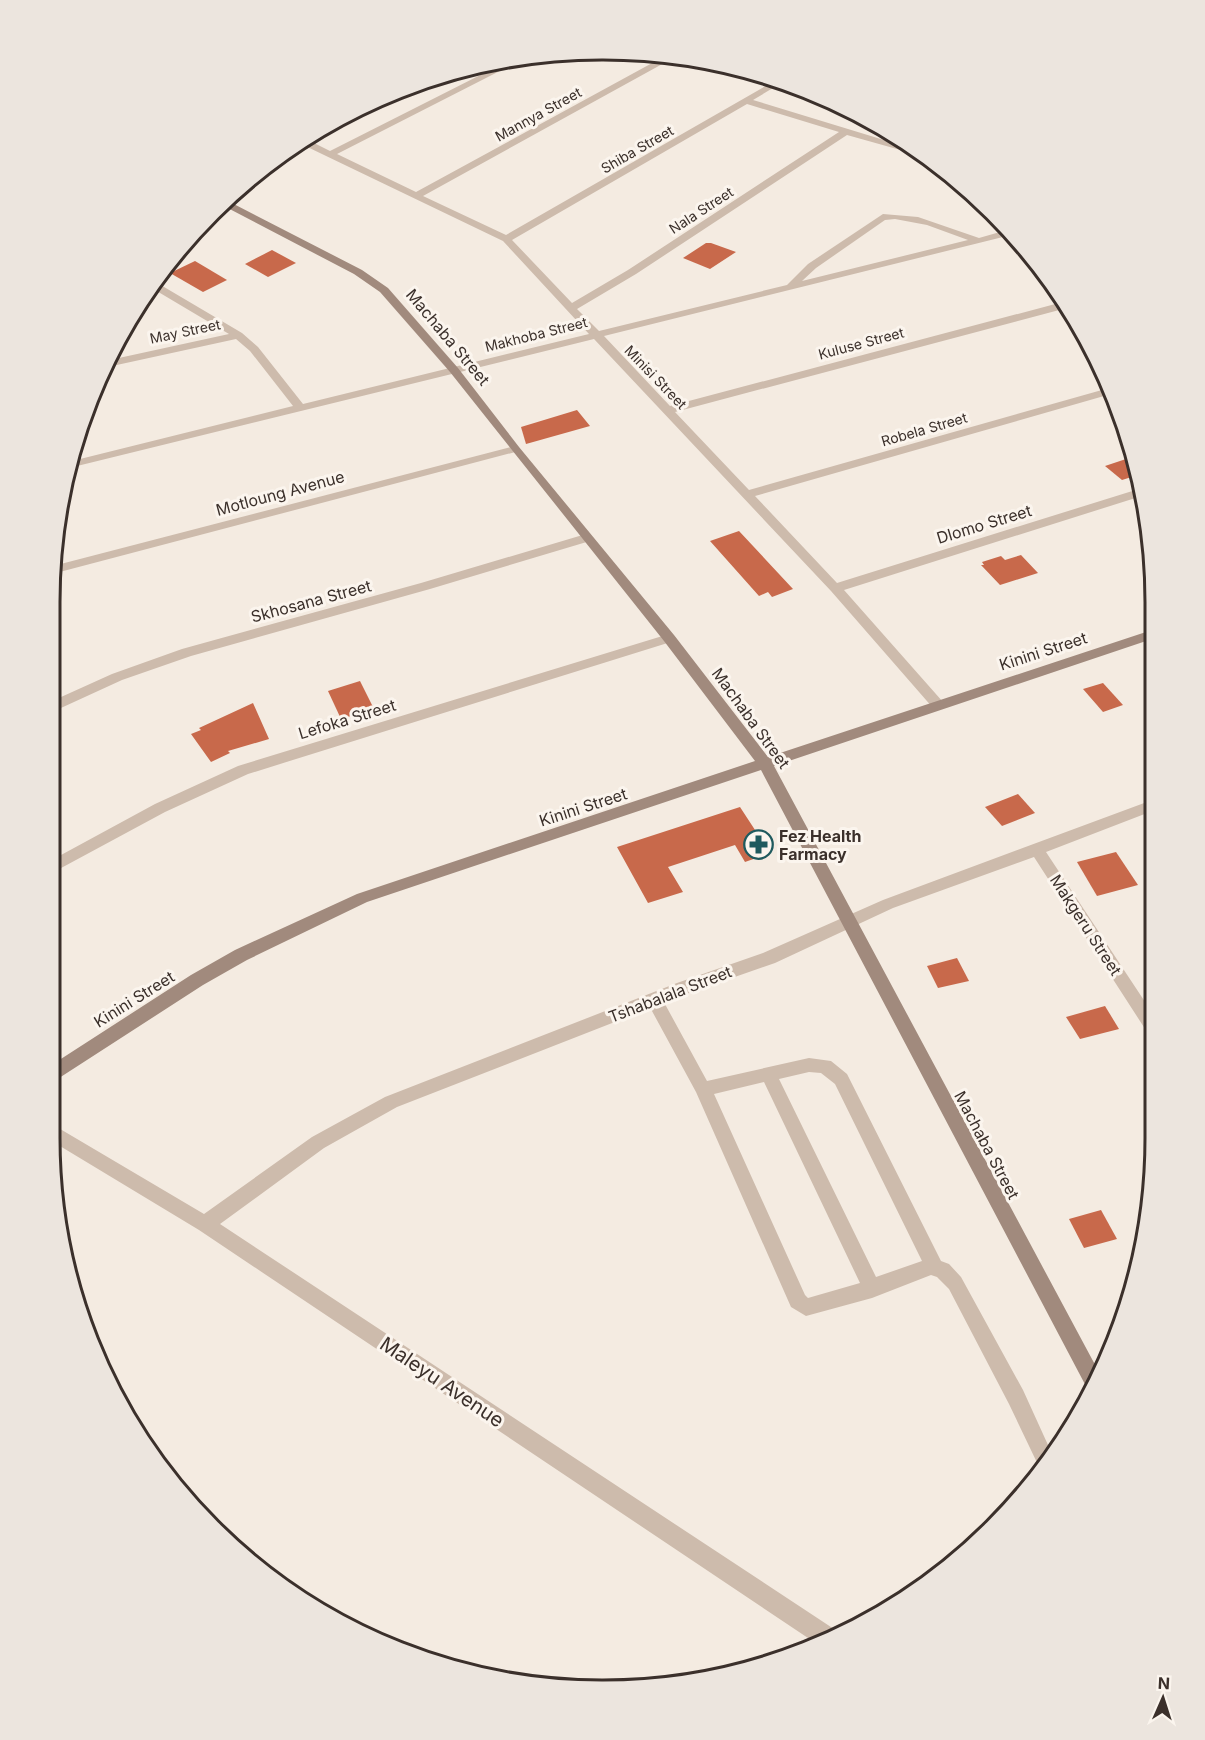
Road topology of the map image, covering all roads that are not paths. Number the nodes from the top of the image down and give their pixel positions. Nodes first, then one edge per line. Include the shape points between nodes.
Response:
1 (658, 63) edge
2 (497, 70) edge
3 (770, 87) edge
4 (746, 101) junction
5 (845, 132) junction
6 (311, 145) edge
7 (899, 148) edge
8 (331, 154) junction
9 (417, 195) junction
10 (232, 207) edge
11 (1001, 235) edge
12 (506, 239) junction
13 (976, 240) junction
14 (789, 288) junction
15 (160, 289) edge
16 (1058, 307) edge
17 (571, 308) junction
18 (595, 334) junction
19 (238, 335) junction
20 (116, 362) edge
21 (454, 370) junction
22 (1103, 394) edge
23 (301, 409) junction
24 (668, 410) junction
25 (515, 449) junction
26 (78, 463) edge
27 (1134, 494) edge
28 (745, 495) junction
29 (586, 538) junction
30 (61, 568) edge
31 (835, 588) junction
32 (1145, 636) edge
33 (669, 638) junction
34 (60, 703) edge
35 (938, 705) junction
36 (766, 765) junction
37 (1145, 808) edge
38 (1037, 850) junction
39 (60, 863) edge
40 (850, 922) junction
41 (654, 1000) junction
42 (1145, 1015) edge
43 (60, 1070) edge
44 (769, 1075) junction
45 (703, 1089) junction
46 (60, 1137) edge
47 (205, 1224) junction
48 (934, 1266) junction
49 (872, 1289) junction
50 (1090, 1374) edge
51 (1043, 1455) edge
52 (820, 1634) edge

1 - 9 street, Mannya Street
2 - 8 street
3 - 4 street, Shiba Street
4 - 5 street
4 - 12 street, Shiba Street
5 - 7 street
5 - 17 street, Nala Street
6 - 8 street, Minisi Street
8 - 9 street, Minisi Street
9 - 12 street, Minisi Street
10 - 21 street, Machaba Street via 374,282
11 - 13 street, Makhoba Street
12 - 17 street, Minisi Street
13 - 14 street, Makhoba Street
13 - 14 street via 911,218 883,217 812,266
14 - 18 street, Makhoba Street
15 - 19 street
16 - 24 street, Kuluse Street
17 - 18 street, Minisi Street
18 - 21 street, Makhoba Street
18 - 24 street, Minisi Street
19 - 20 street, May Street
19 - 23 street via 254,349
21 - 23 street, Makhoba Street
21 - 25 street, Machaba Street
22 - 28 street, Robela Street
23 - 26 street, Makhoba Street
24 - 28 street, Minisi Street
25 - 29 street, Machaba Street
25 - 30 street, Motloung Avenue
27 - 31 street, Dlomo Street
28 - 31 street, Minisi Street
29 - 33 street, Machaba Street
29 - 34 street, Skhosana Street via 178,654 115,676
31 - 35 street, Minisi Street
32 - 35 street, Kinini Street
33 - 36 street, Machaba Street
33 - 39 street, Lefoka Street via 243,770 160,808
35 - 36 street, Kinini Street
36 - 40 street, Machaba Street
36 - 43 street, Kinini Street via 362,898 241,955
37 - 38 street, Tshabalala Street
38 - 40 street, Tshabalala Street via 888,904
38 - 42 street, Makgeru Street
40 - 41 street, Tshabalala Street via 769,958
40 - 50 street, Machaba Street
41 - 45 street
41 - 47 street, Tshabalala Street via 354,1119
44 - 45 street
44 - 48 street via 825,1066 841,1079
44 - 49 street
45 - 49 street via 798,1301 806,1307 826,1304
46 - 47 street, Maleyu Avenue
47 - 52 street, Maleyu Avenue
48 - 49 street
48 - 51 street via 955,1283

